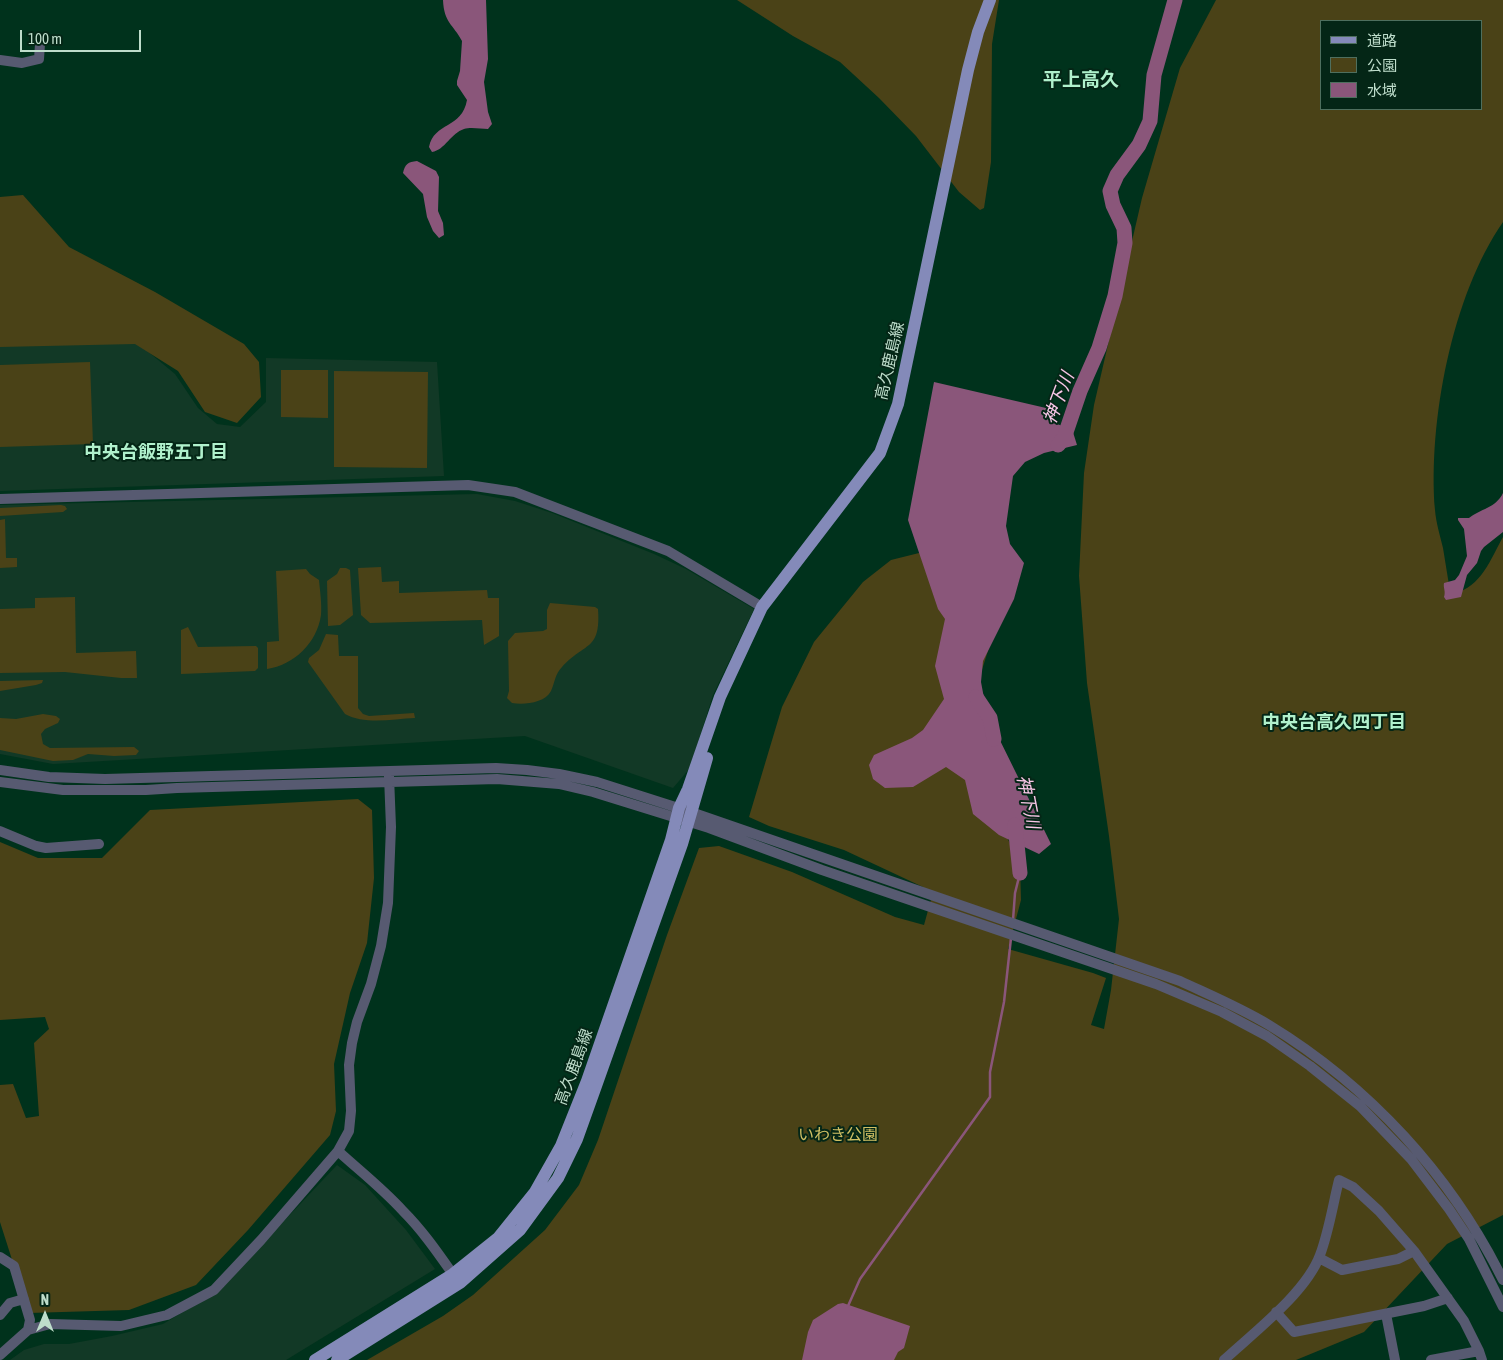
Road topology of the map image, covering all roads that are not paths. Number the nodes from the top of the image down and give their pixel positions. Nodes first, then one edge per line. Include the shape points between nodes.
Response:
1 (990, 0) edge
2 (40, 44) dead end
3 (0, 60) edge
4 (0, 499) edge
5 (762, 607) junction
6 (0, 770) edge
7 (389, 771) junction
8 (0, 782) edge
9 (389, 782) junction
10 (684, 815) junction
11 (0, 830) edge
12 (99, 844) dead end
13 (1326, 1064) junction
14 (1320, 1073) junction
15 (338, 1151) junction
16 (1414, 1252) junction
17 (0, 1256) edge
18 (1319, 1258) junction
19 (456, 1279) junction
20 (1503, 1280) edge
21 (1448, 1298) junction
22 (24, 1299) junction
23 (1503, 1306) edge
24 (1276, 1312) junction
25 (1386, 1314) junction
26 (0, 1315) edge
27 (28, 1330) junction
28 (0, 1355) edge
29 (1480, 1356) edge
30 (315, 1360) edge
31 (337, 1360) edge
32 (1224, 1360) edge
33 (1395, 1360) edge
34 (1431, 1360) edge

1 - 5 main road, 高久鹿島線 via 968,70 898,404 888,434 880,453
2 - 3 street via 39,59 22,63
4 - 5 street via 468,485 515,492 668,551
5 - 10 main road, 高久鹿島線 via 720,697 688,789
6 - 7 street via 49,777 105,779
7 - 9 street
7 - 10 street via 527,770 597,782
8 - 9 street via 63,790 146,790
9 - 10 street via 531,780
9 - 15 street via 388,903 381,946 352,1043 349,1131
10 - 13 street via 1180,982 1269,1024
10 - 14 street via 709,828 822,870 1156,984 1240,1021
10 - 19 main road, 高久鹿島線 via 671,840 562,1146 535,1192 498,1238
11 - 12 street via 46,848
13 - 14 street
13 - 20 street via 1378,1109 1418,1152 1458,1202
14 - 23 street via 1360,1106 1411,1159 1469,1239
15 - 19 street via 404,1211
15 - 27 street via 214,1290 168,1315 120,1326 50,1324
16 - 18 street via 1398,1259 1342,1270
16 - 18 street via 1373,1205 1353,1187 1339,1180
16 - 21 street
17 - 22 street via 14,1266
18 - 24 street via 1298,1290
19 - 30 main road, 高久鹿島線
19 - 31 main road, 高久鹿島線
21 - 25 street
21 - 29 street via 1464,1321
22 - 26 street via 10,1303
22 - 27 street via 30,1320
24 - 25 street via 1294,1332
24 - 32 street
25 - 33 street
27 - 28 street
29 - 34 street

